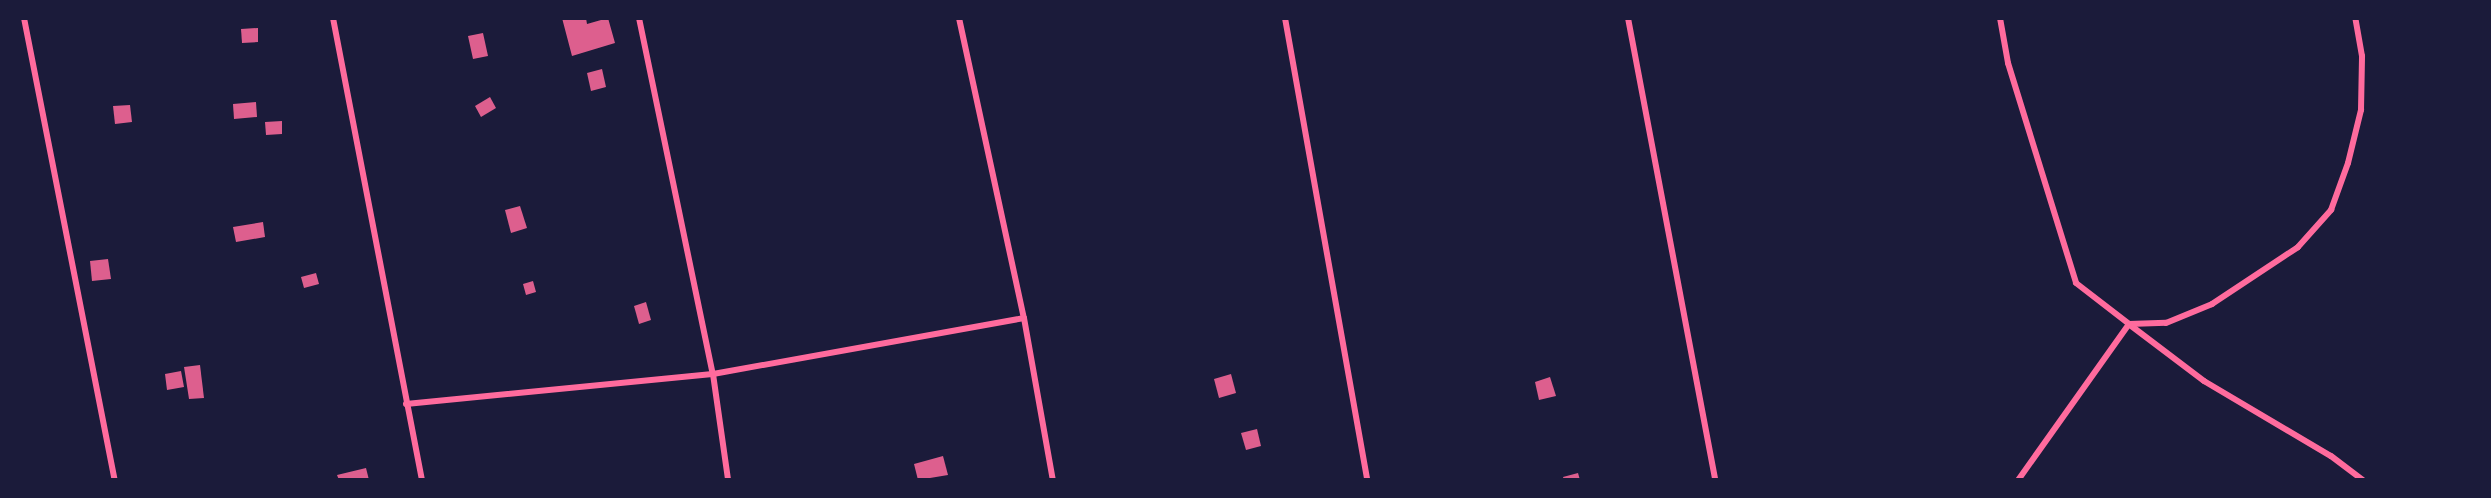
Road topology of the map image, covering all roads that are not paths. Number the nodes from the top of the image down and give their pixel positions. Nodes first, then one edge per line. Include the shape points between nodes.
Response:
1 (24, 18) edge
2 (333, 18) edge
3 (639, 18) edge
4 (959, 18) edge
5 (1285, 18) edge
6 (1628, 18) edge
7 (2000, 18) edge
8 (2355, 18) edge
9 (1024, 318) junction
10 (2129, 324) junction
11 (713, 374) junction
12 (406, 404) junction
13 (115, 480) edge
14 (422, 480) edge
15 (729, 480) edge
16 (1053, 480) edge
17 (1367, 480) edge
18 (1715, 480) edge
19 (2018, 480) edge
20 (2363, 480) edge

1 - 13 street
2 - 12 street
3 - 11 street
4 - 9 street
5 - 17 street
6 - 18 street
7 - 10 street via 2008,63 2076,283
8 - 10 street via 2362,56 2361,110 2331,210 2298,247 2212,304 2166,323
9 - 11 street
9 - 16 street
10 - 19 street
10 - 20 street via 2204,381 2331,456
11 - 12 street
11 - 15 street
12 - 14 street

